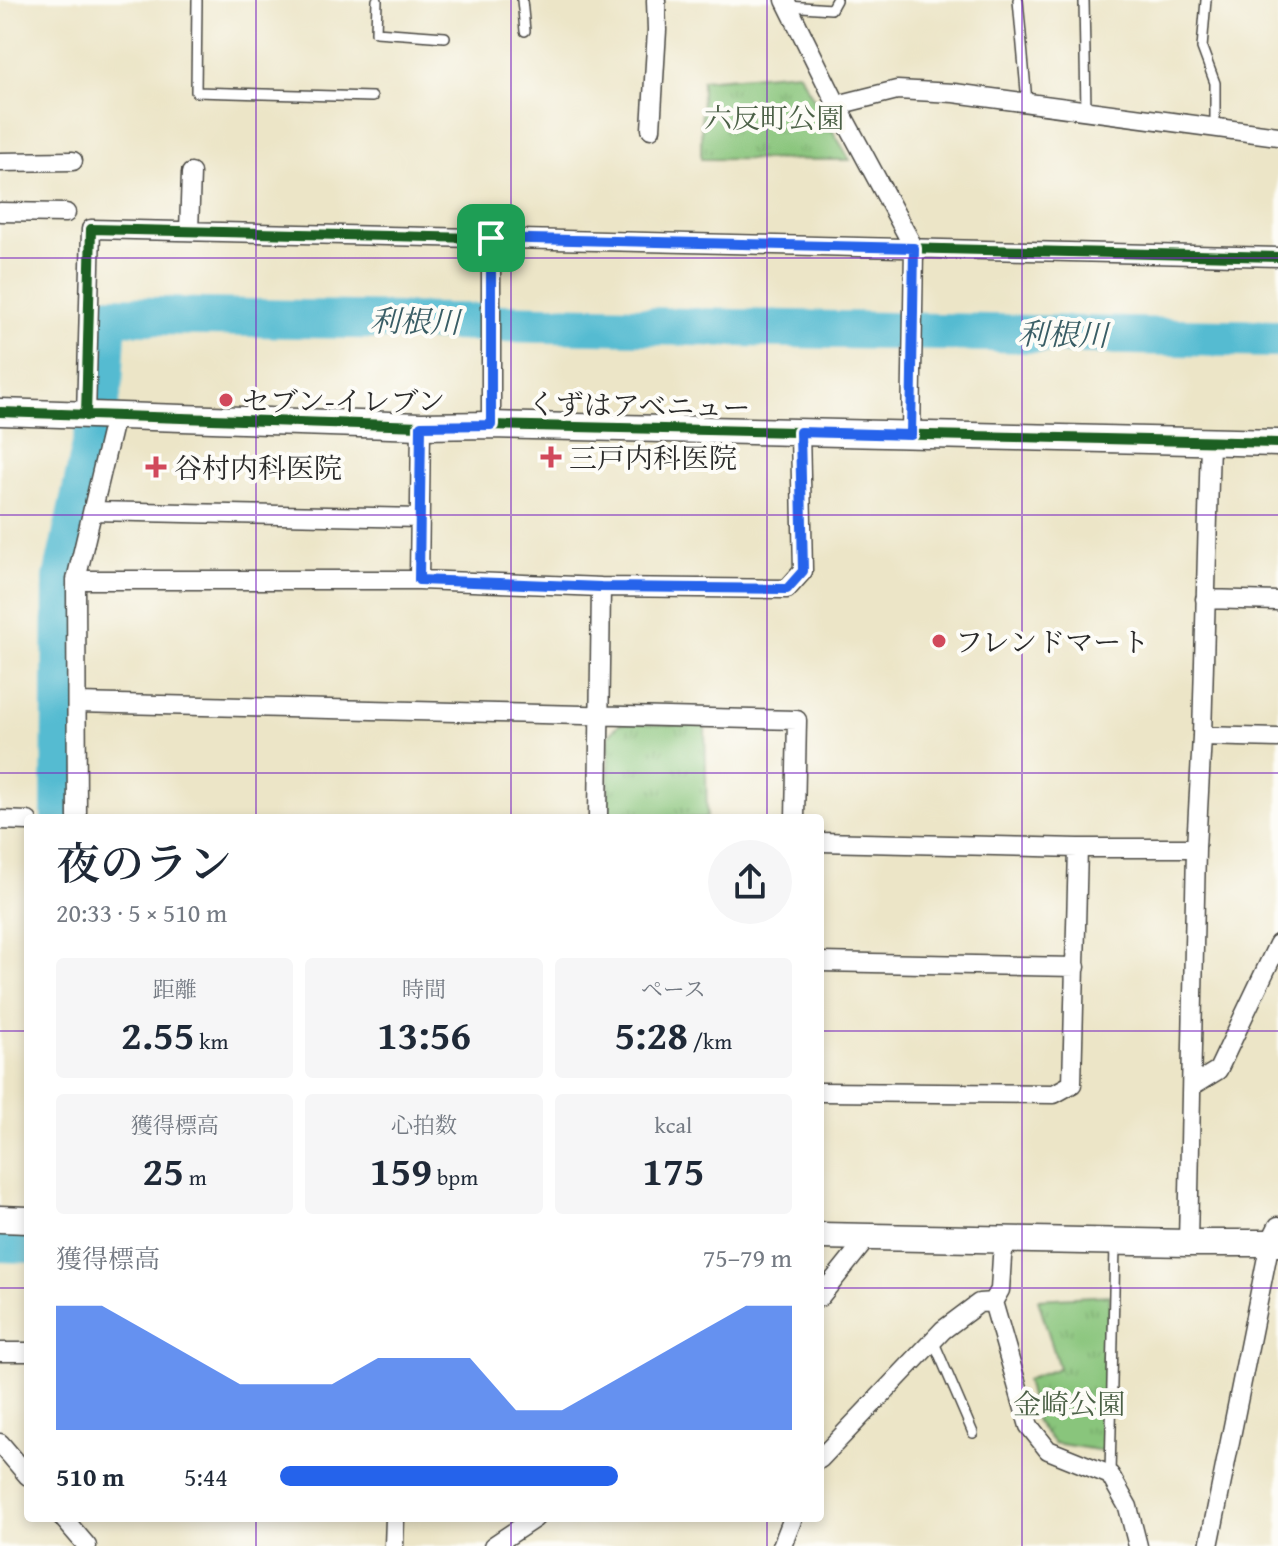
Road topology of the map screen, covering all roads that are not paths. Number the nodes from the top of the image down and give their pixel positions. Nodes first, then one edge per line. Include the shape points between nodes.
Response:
1 (197, 0) edge
2 (377, 0) edge
3 (522, 0) edge
4 (656, 0) edge
5 (836, 0) edge
6 (1018, 0) edge
7 (1084, 0) edge
8 (1206, 0) edge
9 (787, 3) edge
10 (525, 31) dead end
11 (445, 37) dead end
12 (372, 97) dead end
13 (1027, 102) junction
14 (837, 105) junction
15 (1086, 110) junction
16 (1215, 128) junction
17 (651, 129) dead end
18 (1278, 136) edge
19 (73, 161) dead end
20 (0, 162) edge
21 (191, 173) dead end
22 (0, 212) edge
23 (66, 213) dead end
24 (189, 231) junction
25 (491, 238) junction
26 (914, 248) junction
27 (1278, 257) edge
28 (0, 412) edge
29 (86, 416) junction
30 (115, 416) junction
31 (491, 425) junction
32 (421, 426) junction
33 (800, 432) junction
34 (911, 435) junction
35 (1210, 442) junction
36 (1278, 443) edge
37 (93, 511) junction
38 (420, 518) junction
39 (76, 580) junction
40 (419, 580) junction
41 (601, 587) junction
42 (1205, 599) junction
43 (1278, 601) edge
44 (77, 703) junction
45 (600, 716) junction
46 (1202, 736) junction
47 (1278, 738) edge
48 (77, 814) edge
49 (598, 814) edge
50 (795, 814) edge
51 (0, 820) edge
52 (24, 821) edge
53 (824, 842) edge
54 (1078, 848) junction
55 (1196, 848) junction
56 (1278, 944) edge
57 (824, 962) edge
58 (1076, 967) junction
59 (1192, 1086) junction
60 (824, 1092) edge
61 (0, 1219) edge
62 (24, 1220) edge
63 (824, 1236) edge
64 (868, 1237) junction
65 (1275, 1237) edge
66 (1006, 1239) junction
67 (1115, 1241) junction
68 (1188, 1243) junction
69 (824, 1292) edge
70 (993, 1302) junction
71 (933, 1340) junction
72 (0, 1352) edge
73 (24, 1352) edge
74 (973, 1433) dead end
75 (0, 1443) edge
76 (824, 1455) edge
77 (24, 1471) edge
78 (1110, 1475) junction
79 (66, 1522) edge
80 (395, 1522) edge
81 (529, 1522) edge
82 (791, 1522) edge
83 (87, 1546) edge
84 (394, 1546) edge
85 (493, 1546) edge
86 (782, 1546) edge
87 (1138, 1546) edge
88 (1209, 1546) edge

1 - 12 lane via 196,92
2 - 11 lane via 376,32
3 - 10 lane
4 - 17 street
5 - 9 lane via 831,9
6 - 13 lane
7 - 15 lane
8 - 16 lane via 1202,48 1215,83
9 - 14 street
13 - 14 street via 897,90
13 - 15 street
14 - 26 street
15 - 16 street
16 - 18 street
19 - 20 street
21 - 24 street
22 - 23 street
24 - 25 street
24 - 29 street via 91,229
25 - 26 street
25 - 31 street
26 - 27 street
26 - 34 street
28 - 29 street, くずはアベニュー
29 - 30 street, くずはアベニュー
30 - 32 street, くずはアベニュー
30 - 37 street
31 - 32 street, くずはアベニュー
31 - 33 street, くずはアベニュー
32 - 38 street
33 - 34 street, くずはアベニュー
33 - 41 street via 803,571 787,589
34 - 35 street, くずはアベニュー
35 - 36 street, くずはアベニュー
35 - 42 street
37 - 38 street
37 - 39 street
38 - 40 street
39 - 40 street
39 - 44 street
40 - 41 street
41 - 45 street
42 - 43 street
42 - 46 street
44 - 45 street
44 - 48 street
45 - 49 street
45 - 50 street via 797,720
46 - 47 street
46 - 55 street
51 - 52 street
53 - 54 street
54 - 55 street
54 - 58 street
55 - 59 street
56 - 59 street via 1218,1070
57 - 58 street
58 - 60 street via 1072,1084 1054,1094
59 - 68 street
61 - 62 street
63 - 64 street
64 - 66 street
64 - 69 street
65 - 68 street
65 - 88 street
66 - 67 street
66 - 70 street via 1000,1290
67 - 68 street
67 - 78 lane
70 - 71 street via 979,1303
70 - 78 street via 1029,1426 1048,1450
71 - 74 lane
71 - 76 street
72 - 73 street
75 - 77 street
78 - 87 street via 1128,1507
79 - 83 street
80 - 84 street
81 - 85 street
82 - 86 street

